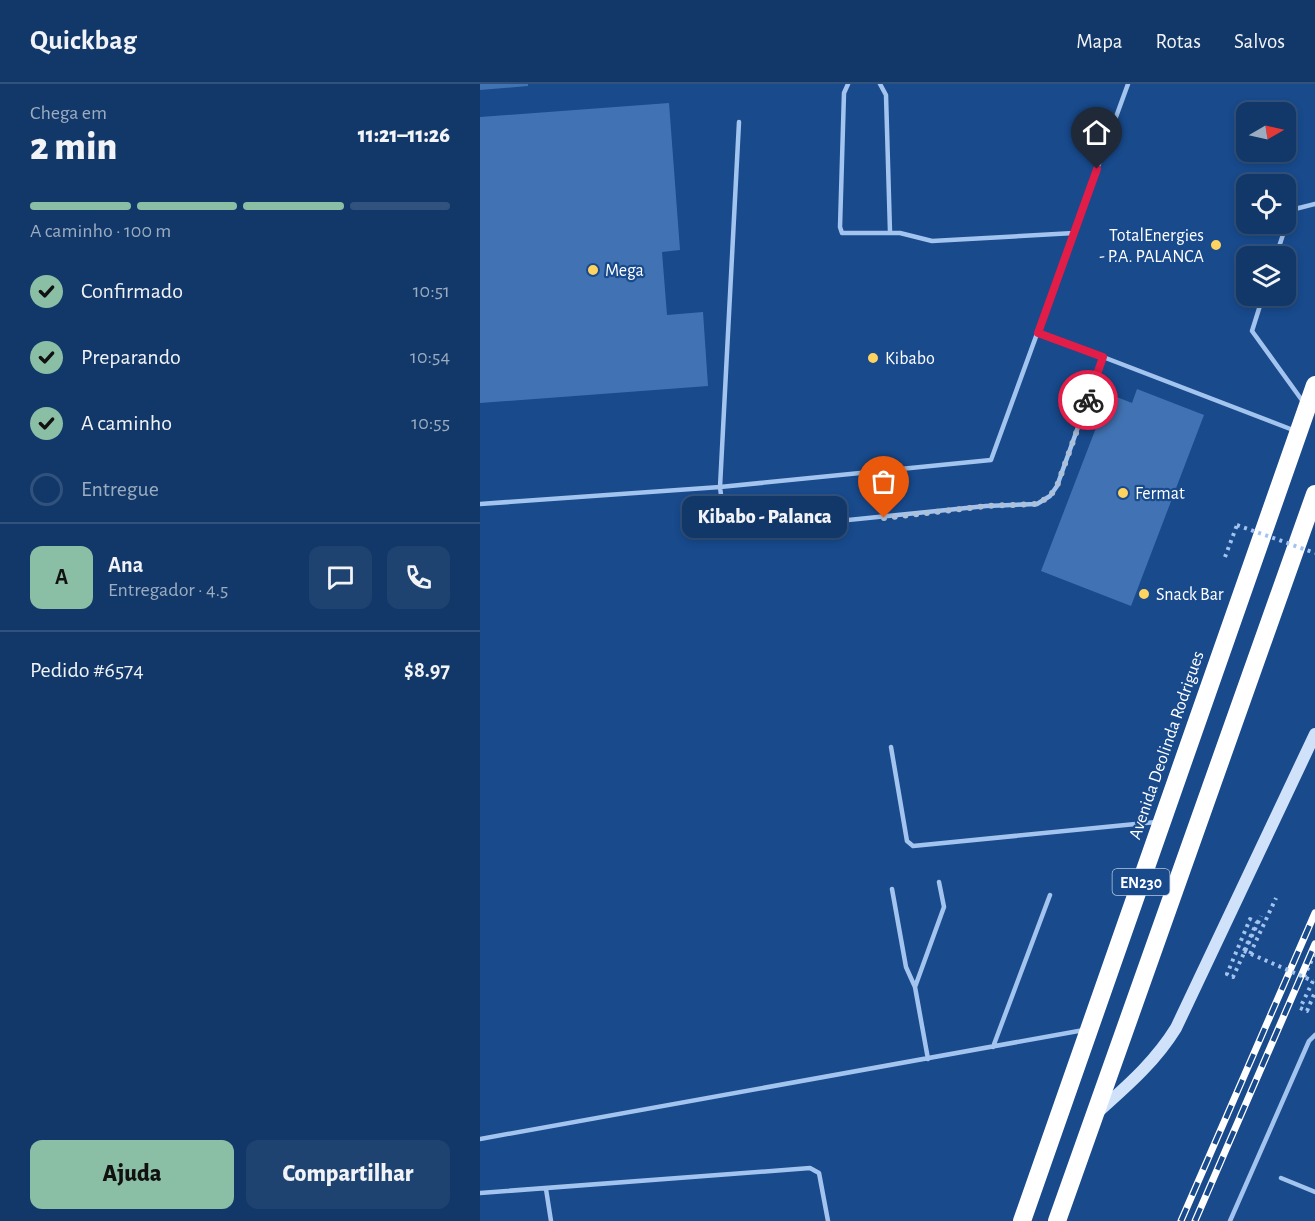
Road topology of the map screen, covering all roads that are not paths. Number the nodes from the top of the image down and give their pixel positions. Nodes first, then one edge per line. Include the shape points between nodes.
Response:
1 (848, 84) edge
2 (880, 84) edge
3 (1128, 84) edge
4 (739, 122) dead end
5 (1315, 204) edge
6 (890, 232) junction
7 (1074, 233) junction
8 (1279, 246) edge
9 (1260, 306) edge
10 (1038, 333) junction
11 (1103, 357) junction
12 (1315, 386) edge
13 (1307, 406) junction
14 (1298, 432) junction
15 (720, 487) junction
16 (1315, 494) edge
17 (480, 504) edge
18 (1315, 734) edge
19 (891, 747) dead end
20 (1162, 821) junction
21 (939, 882) dead end
22 (892, 889) dead end
23 (1050, 896) dead end
24 (915, 987) junction
25 (1090, 1029) junction
26 (1315, 1035) edge
27 (993, 1047) junction
28 (928, 1059) junction
29 (1098, 1112) junction
30 (480, 1139) edge
31 (1281, 1178) dead end
32 (546, 1189) junction
33 (1315, 1192) edge
34 (480, 1193) edge
35 (551, 1221) edge
36 (828, 1221) edge
37 (1022, 1221) edge
38 (1057, 1221) edge
39 (1230, 1221) edge

1 - 6 lane via 844,93 840,227 848,235
2 - 6 lane via 886,95
3 - 7 lane
4 - 15 lane
5 - 8 lane via 1291,210
6 - 7 lane via 932,241
7 - 10 lane
9 - 13 lane via 1252,331
10 - 11 lane
10 - 15 lane via 992,460
11 - 14 lane
11 - 15 lane via 1057,486 1037,504 735,533 725,527
12 - 13 highway, Avenida Deolinda Rodrigues / EN230
13 - 14 highway, Avenida Deolinda Rodrigues / EN230
14 - 20 highway, Avenida Deolinda Rodrigues / EN230
15 - 17 lane
16 - 29 highway, EN230
18 - 29 main road via 1176,1028 1146,1069
19 - 20 lane via 907,841 913,846
20 - 25 highway, Avenida Deolinda Rodrigues / EN230
21 - 24 lane via 944,908
22 - 24 lane via 906,967
23 - 27 lane
24 - 28 lane
25 - 27 lane
25 - 37 highway, Avenida Deolinda Rodrigues / EN230
26 - 39 lane
27 - 28 lane
28 - 30 lane
29 - 38 highway, EN230
31 - 33 lane
32 - 34 lane
32 - 35 lane
32 - 36 lane via 810,1168 819,1173

